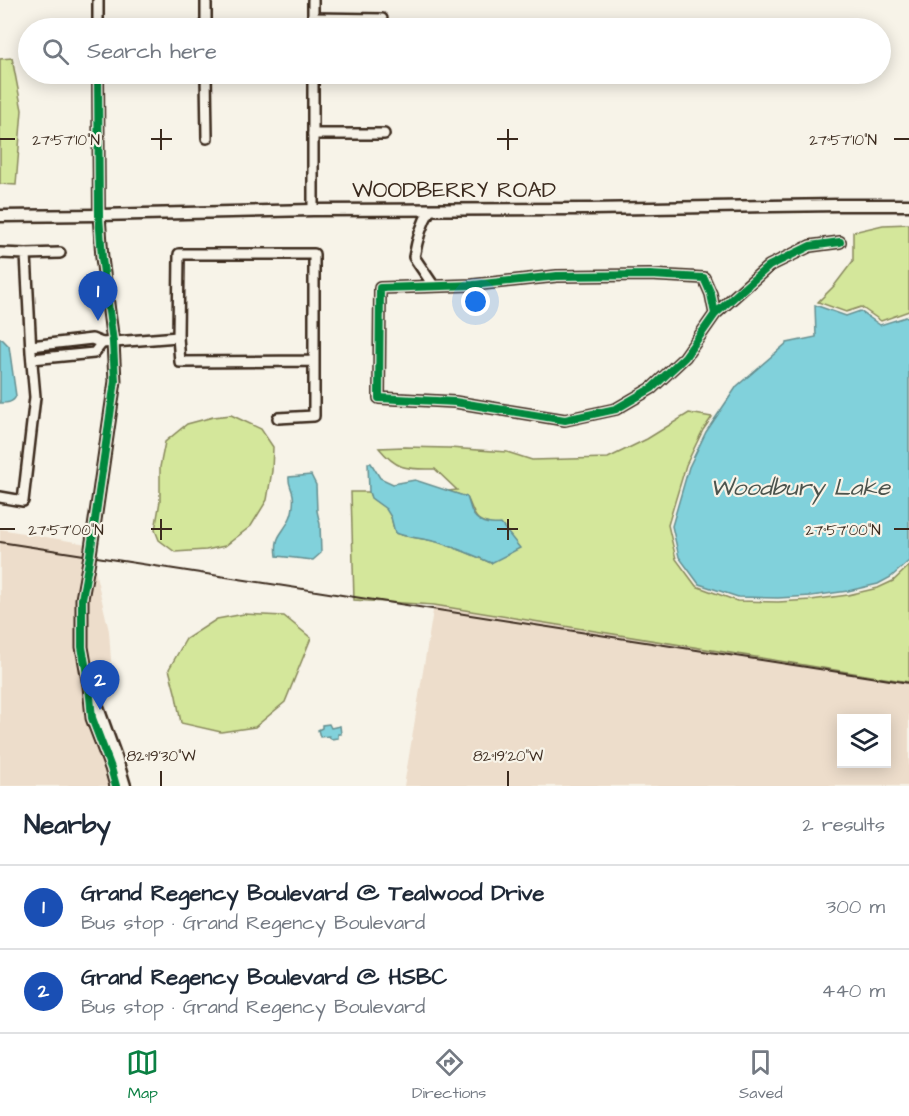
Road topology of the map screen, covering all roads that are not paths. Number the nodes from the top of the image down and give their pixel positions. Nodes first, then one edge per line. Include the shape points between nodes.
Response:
1 (98, 0) edge
2 (206, 0) edge
3 (313, 0) edge
4 (98, 18) edge
5 (206, 18) edge
6 (313, 18) edge
7 (98, 84) edge
8 (206, 84) edge
9 (313, 84) edge
10 (313, 134) junction
11 (384, 134) dead end
12 (207, 138) dead end
13 (909, 205) edge
14 (314, 210) junction
15 (430, 210) junction
16 (99, 215) junction
17 (0, 216) edge
18 (840, 242) dead end
19 (60, 253) dead end
20 (0, 254) edge
21 (26, 254) junction
22 (433, 285) junction
23 (715, 314) junction
24 (178, 338) junction
25 (108, 343) junction
26 (31, 346) junction
27 (32, 359) junction
28 (314, 361) junction
29 (278, 418) dead end
30 (0, 497) edge
31 (89, 686) junction
32 (116, 786) edge
33 (125, 786) edge

1 - 4 street
2 - 5 street
3 - 6 street
7 - 16 street
8 - 12 street
9 - 10 street
10 - 11 street
10 - 14 street
13 - 15 street, WOODBERRY ROAD
14 - 15 street, WOODBERRY ROAD
14 - 16 street, WOODBERRY ROAD
15 - 22 street via 422,222 414,257
16 - 17 street, WOODBERRY ROAD
16 - 25 street
18 - 23 street via 810,246 769,266
19 - 21 street
20 - 21 street
21 - 26 street
22 - 23 street via 557,276 704,278
22 - 23 street via 380,288 379,398 455,402 565,420 616,410 652,388 685,357
24 - 25 street
24 - 28 street via 180,362
24 - 28 street via 179,254 314,255
25 - 26 street via 92,339
25 - 27 street via 94,353
25 - 31 street via 115,381 81,599 82,647
26 - 27 street
27 - 30 street via 35,397 23,501
28 - 29 street via 314,416
31 - 32 street via 92,718
31 - 33 street

